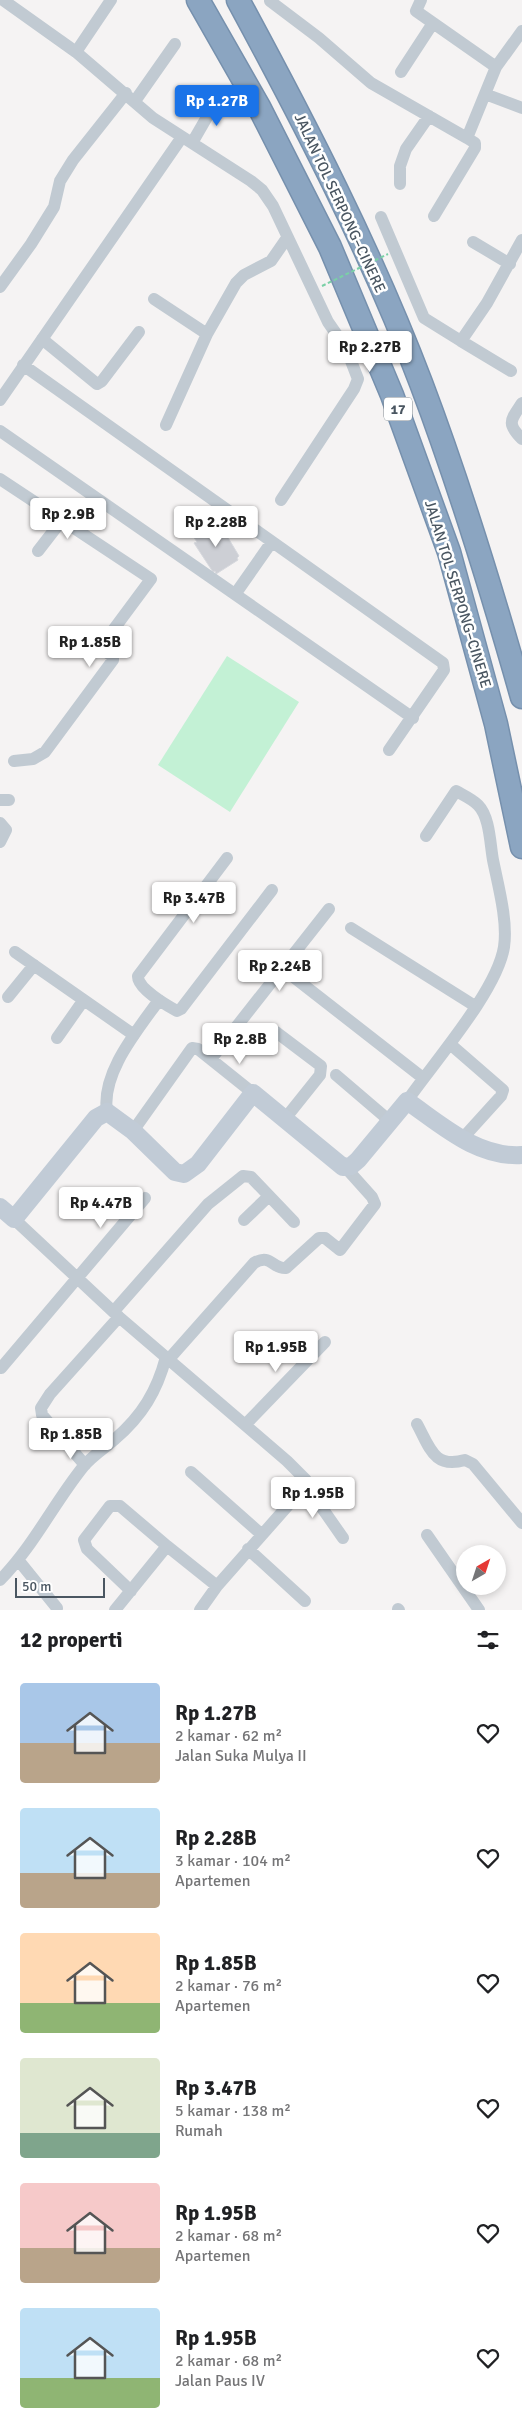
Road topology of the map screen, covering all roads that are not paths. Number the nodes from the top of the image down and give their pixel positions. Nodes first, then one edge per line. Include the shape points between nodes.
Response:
1 (3, 0) edge
2 (111, 0) edge
3 (198, 0) edge
4 (238, 0) edge
5 (421, 0) edge
6 (270, 2) dead end
7 (434, 23) junction
8 (522, 31) edge
9 (175, 44) dead end
10 (76, 52) junction
11 (496, 67) junction
12 (401, 72) dead end
13 (484, 94) junction
14 (130, 97) junction
15 (218, 98) dead end
16 (522, 108) edge
17 (429, 116) junction
18 (467, 138) junction
19 (187, 140) junction
20 (400, 184) dead end
21 (434, 216) dead end
22 (381, 217) dead end
23 (287, 238) junction
24 (522, 240) edge
25 (473, 242) dead end
26 (510, 264) junction
27 (0, 287) edge
28 (154, 299) dead end
29 (138, 332) dead end
30 (207, 334) junction
31 (42, 339) junction
32 (461, 341) junction
33 (23, 366) junction
34 (511, 371) dead end
35 (0, 400) edge
36 (522, 403) edge
37 (166, 425) dead end
38 (0, 431) edge
39 (522, 439) edge
40 (0, 479) edge
41 (281, 500) dead end
42 (62, 520) junction
43 (271, 543) junction
44 (38, 551) dead end
45 (236, 593) junction
46 (522, 697) edge
47 (413, 718) junction
48 (389, 750) dead end
49 (14, 761) dead end
50 (0, 823) edge
51 (426, 836) dead end
52 (0, 842) edge
53 (522, 847) edge
54 (227, 858) dead end
55 (272, 890) dead end
56 (329, 908) dead end
57 (351, 928) dead end
58 (15, 952) dead end
59 (34, 965) junction
60 (282, 968) junction
61 (8, 997) dead end
62 (159, 1000) junction
63 (83, 1001) junction
64 (475, 1006) junction
65 (276, 1032) dead end
66 (134, 1035) junction
67 (57, 1038) dead end
68 (450, 1044) junction
69 (211, 1059) junction
70 (336, 1075) dead end
71 (423, 1078) junction
72 (253, 1093) junction
73 (407, 1101) junction
74 (106, 1112) junction
75 (284, 1120) junction
76 (391, 1122) junction
77 (133, 1130) junction
78 (462, 1139) junction
79 (522, 1155) edge
80 (346, 1168) junction
81 (269, 1196) junction
82 (145, 1198) dead end
83 (4, 1211) edge
84 (244, 1220) dead end
85 (294, 1222) dead end
86 (78, 1277) junction
87 (117, 1314) junction
88 (325, 1342) dead end
89 (167, 1358) junction
90 (1, 1368) edge
91 (417, 1424) dead end
92 (245, 1425) junction
93 (85, 1465) junction
94 (192, 1472) dead end
95 (306, 1485) junction
96 (522, 1523) edge
97 (261, 1534) junction
98 (427, 1535) dead end
99 (343, 1538) dead end
100 (167, 1546) junction
101 (248, 1550) junction
102 (19, 1561) junction
103 (0, 1580) edge
104 (217, 1586) junction
105 (131, 1591) junction
106 (305, 1601) dead end
107 (57, 1608) dead end
108 (115, 1610) edge
109 (200, 1610) edge
110 (479, 1610) edge

1 - 10 street
2 - 10 street
3 - 53 highway, JALAN TOL SERPONG–CINERE / 17 via 330,247 392,395 449,552 496,724
4 - 46 highway, JALAN TOL SERPONG–CINERE / 17 via 359,236 421,382 479,546
5 - 7 street via 416,11
6 - 17 street via 371,82
7 - 11 street
7 - 12 street
8 - 11 street
9 - 14 street
10 - 14 street
11 - 13 street
13 - 16 street
13 - 18 street
14 - 19 street via 153,118
14 - 27 street via 73,160 60,181 54,207
15 - 19 street
17 - 18 street
17 - 20 street via 406,149 400,166
18 - 21 street via 475,143 475,148
19 - 23 street via 262,190
19 - 31 street
22 - 32 street via 424,318
23 - 30 street via 271,261 240,278
23 - 41 street via 328,322 346,348 358,379
24 - 26 street
25 - 26 street
26 - 32 street
28 - 30 street
29 - 31 street via 102,382 97,384
30 - 37 street
31 - 33 street
32 - 34 street
33 - 35 street
33 - 43 street
36 - 39 street via 511,424
38 - 45 street
40 - 42 street
42 - 44 street
42 - 49 street via 151,579 104,641 104,649 113,658 112,662 70,719 40,755
43 - 45 street
43 - 47 street via 444,666
45 - 47 street
47 - 48 street
50 - 52 street via 6,830
51 - 64 street via 456,791 475,802 484,812 500,895 504,945 499,966
54 - 62 street via 138,976 139,983
55 - 62 street via 180,1009 176,1011
56 - 60 street
57 - 64 street
58 - 59 street
59 - 61 street
59 - 63 street
60 - 69 street
60 - 71 street
62 - 66 street
63 - 66 street
63 - 67 street
64 - 68 street
65 - 75 street via 322,1068 320,1075
66 - 74 street via 110,1078
68 - 71 street
68 - 78 street via 503,1090
69 - 72 street
69 - 77 street via 196,1048 191,1049
70 - 76 street
71 - 73 street
72 - 75 street
72 - 77 street via 198,1164 184,1174 175,1172
73 - 76 street
73 - 78 street
74 - 77 street
74 - 83 street via 96,1118
75 - 80 street via 339,1166
76 - 80 street via 358,1160
78 - 79 street via 489,1152
80 - 89 street via 375,1204 340,1250 325,1238 319,1238 286,1268 278,1267 265,1258 260,1259
81 - 84 street
81 - 85 street
81 - 87 street via 249,1176 241,1178 208,1204
82 - 86 street
83 - 86 street
86 - 87 street
86 - 90 street
87 - 89 street
87 - 93 street via 41,1408 42,1415
88 - 92 street
89 - 92 street
89 - 93 street via 150,1402 123,1432
91 - 96 street via 439,1459 445,1463 465,1460 473,1464
92 - 95 street via 306,1480
93 - 102 street via 54,1505
94 - 97 street
95 - 97 street
95 - 99 street
97 - 101 street
98 - 110 street
100 - 104 street
100 - 105 street
100 - 105 street via 120,1506 110,1506 84,1543
101 - 104 street
101 - 106 street
102 - 103 street
102 - 107 street
104 - 109 street
105 - 108 street

